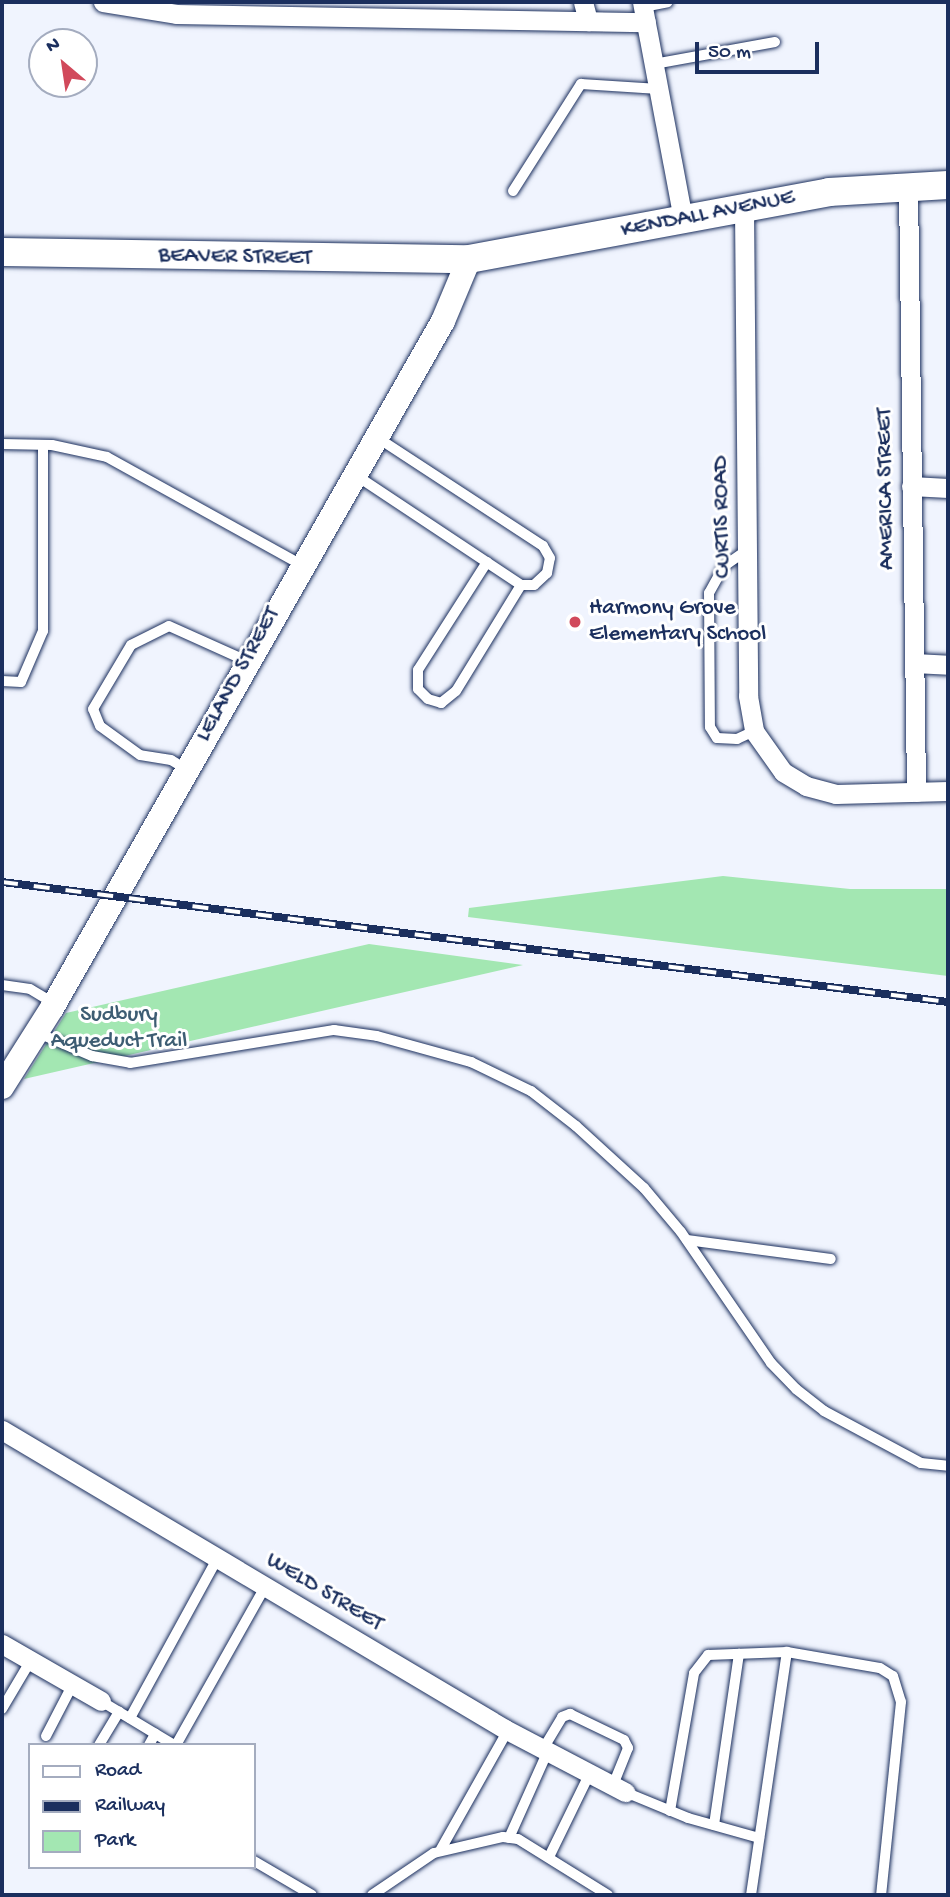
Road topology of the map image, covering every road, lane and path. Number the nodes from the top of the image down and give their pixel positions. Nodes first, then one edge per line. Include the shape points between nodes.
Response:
1 (103, 2) edge
2 (583, 2) edge
3 (668, 2) edge
4 (145, 5) edge
5 (644, 10) edge
6 (588, 21) junction
7 (775, 42) dead end
8 (654, 64) junction
9 (659, 89) junction
10 (948, 185) edge
11 (908, 186) junction
12 (513, 191) dead end
13 (744, 208) junction
14 (683, 219) junction
15 (2, 252) edge
16 (469, 259) junction
17 (376, 436) junction
18 (2, 444) edge
19 (43, 445) junction
20 (353, 474) junction
21 (911, 486) junction
22 (948, 488) edge
23 (748, 549) junction
24 (487, 562) junction
25 (300, 564) junction
26 (521, 585) junction
27 (247, 661) junction
28 (914, 663) junction
29 (948, 665) edge
30 (2, 681) edge
31 (754, 731) junction
32 (186, 769) junction
33 (948, 791) edge
34 (916, 792) junction
35 (2, 985) edge
36 (55, 1004) junction
37 (38, 1033) junction
38 (2, 1087) edge
39 (687, 1240) junction
40 (831, 1259) dead end
41 (2, 1430) edge
42 (948, 1466) edge
43 (217, 1559) junction
44 (265, 1587) junction
45 (2, 1644) edge
46 (788, 1652) junction
47 (739, 1654) junction
48 (31, 1660) junction
49 (73, 1684) junction
50 (102, 1701) joint
51 (2, 1709) edge
52 (119, 1712) junction
53 (130, 1718) junction
54 (508, 1730) junction
55 (155, 1734) junction
56 (46, 1736) dead end
57 (100, 1743) edge
58 (150, 1743) edge
59 (171, 1743) edge
60 (176, 1743) edge
61 (546, 1750) junction
62 (590, 1773) junction
63 (619, 1789) junction
64 (670, 1811) junction
65 (714, 1825) junction
66 (509, 1838) junction
67 (759, 1838) junction
68 (441, 1850) junction
69 (550, 1857) junction
70 (256, 1862) edge
71 (312, 1895) edge
72 (372, 1895) edge
73 (608, 1895) edge
74 (751, 1895) edge
75 (881, 1895) edge

1 - 4 street
2 - 6 street
3 - 5 lane
4 - 6 street via 176,14
5 - 6 street
5 - 8 street
7 - 8 lane
8 - 9 street
9 - 12 lane via 581,84
9 - 14 street
10 - 11 main road, KENDALL AVENUE
11 - 13 main road, KENDALL AVENUE via 830,192
11 - 21 street, AMERICA STREET
13 - 14 main road, KENDALL AVENUE
13 - 23 street, CURTIS ROAD
14 - 16 main road, KENDALL AVENUE
15 - 16 main road, BEAVER STREET
16 - 17 street, LELAND STREET via 455,299
17 - 20 street, LELAND STREET
17 - 26 lane via 543,546 550,558 547,573 534,584
18 - 19 lane
19 - 25 lane via 107,457
19 - 30 lane via 43,631 21,681
20 - 24 lane
20 - 25 street, LELAND STREET
21 - 22 street
21 - 28 street, AMERICA STREET
23 - 31 street, CURTIS ROAD via 748,696
23 - 31 lane via 724,566 709,593 710,727 717,738
24 - 26 lane
24 - 26 lane via 418,670 418,689 428,699 441,703 456,691
25 - 27 street, LELAND STREET
27 - 32 street, LELAND STREET
27 - 32 lane via 169,626 131,645 93,709 100,726 140,755 172,760
28 - 29 street
28 - 34 street, AMERICA STREET
31 - 34 street, CURTIS ROAD via 783,772 806,786 836,794
32 - 36 street, LELAND STREET
33 - 34 street, CURTIS ROAD
35 - 36 lane via 30,989
36 - 37 street, LELAND STREET
37 - 38 street, LELAND STREET
37 - 39 lane via 92,1056 130,1063 334,1031 377,1037 471,1062 531,1091 576,1126 643,1188
39 - 40 lane
39 - 42 lane via 771,1363 796,1390 824,1412 921,1463
41 - 43 street, WELD STREET
43 - 44 street, WELD STREET
43 - 53 lane
44 - 54 street, WELD STREET
44 - 60 lane
45 - 48 street
46 - 47 lane
46 - 67 lane
46 - 75 lane via 880,1668 893,1676 901,1702
47 - 64 lane via 708,1655 694,1673
47 - 65 lane
48 - 49 street
48 - 51 lane
49 - 50 street
49 - 56 lane
50 - 52 lane
52 - 53 lane
52 - 57 lane
53 - 55 lane
54 - 61 street, WELD STREET
54 - 68 lane
55 - 58 lane
55 - 59 lane
61 - 62 street, WELD STREET
61 - 63 lane via 562,1717 570,1714 624,1740 628,1748
61 - 66 lane
62 - 63 street, WELD STREET
62 - 69 lane
63 - 64 lane
64 - 65 lane
65 - 67 lane
66 - 68 lane via 485,1838
66 - 69 lane
67 - 74 lane
68 - 72 lane
69 - 73 lane
70 - 71 lane

